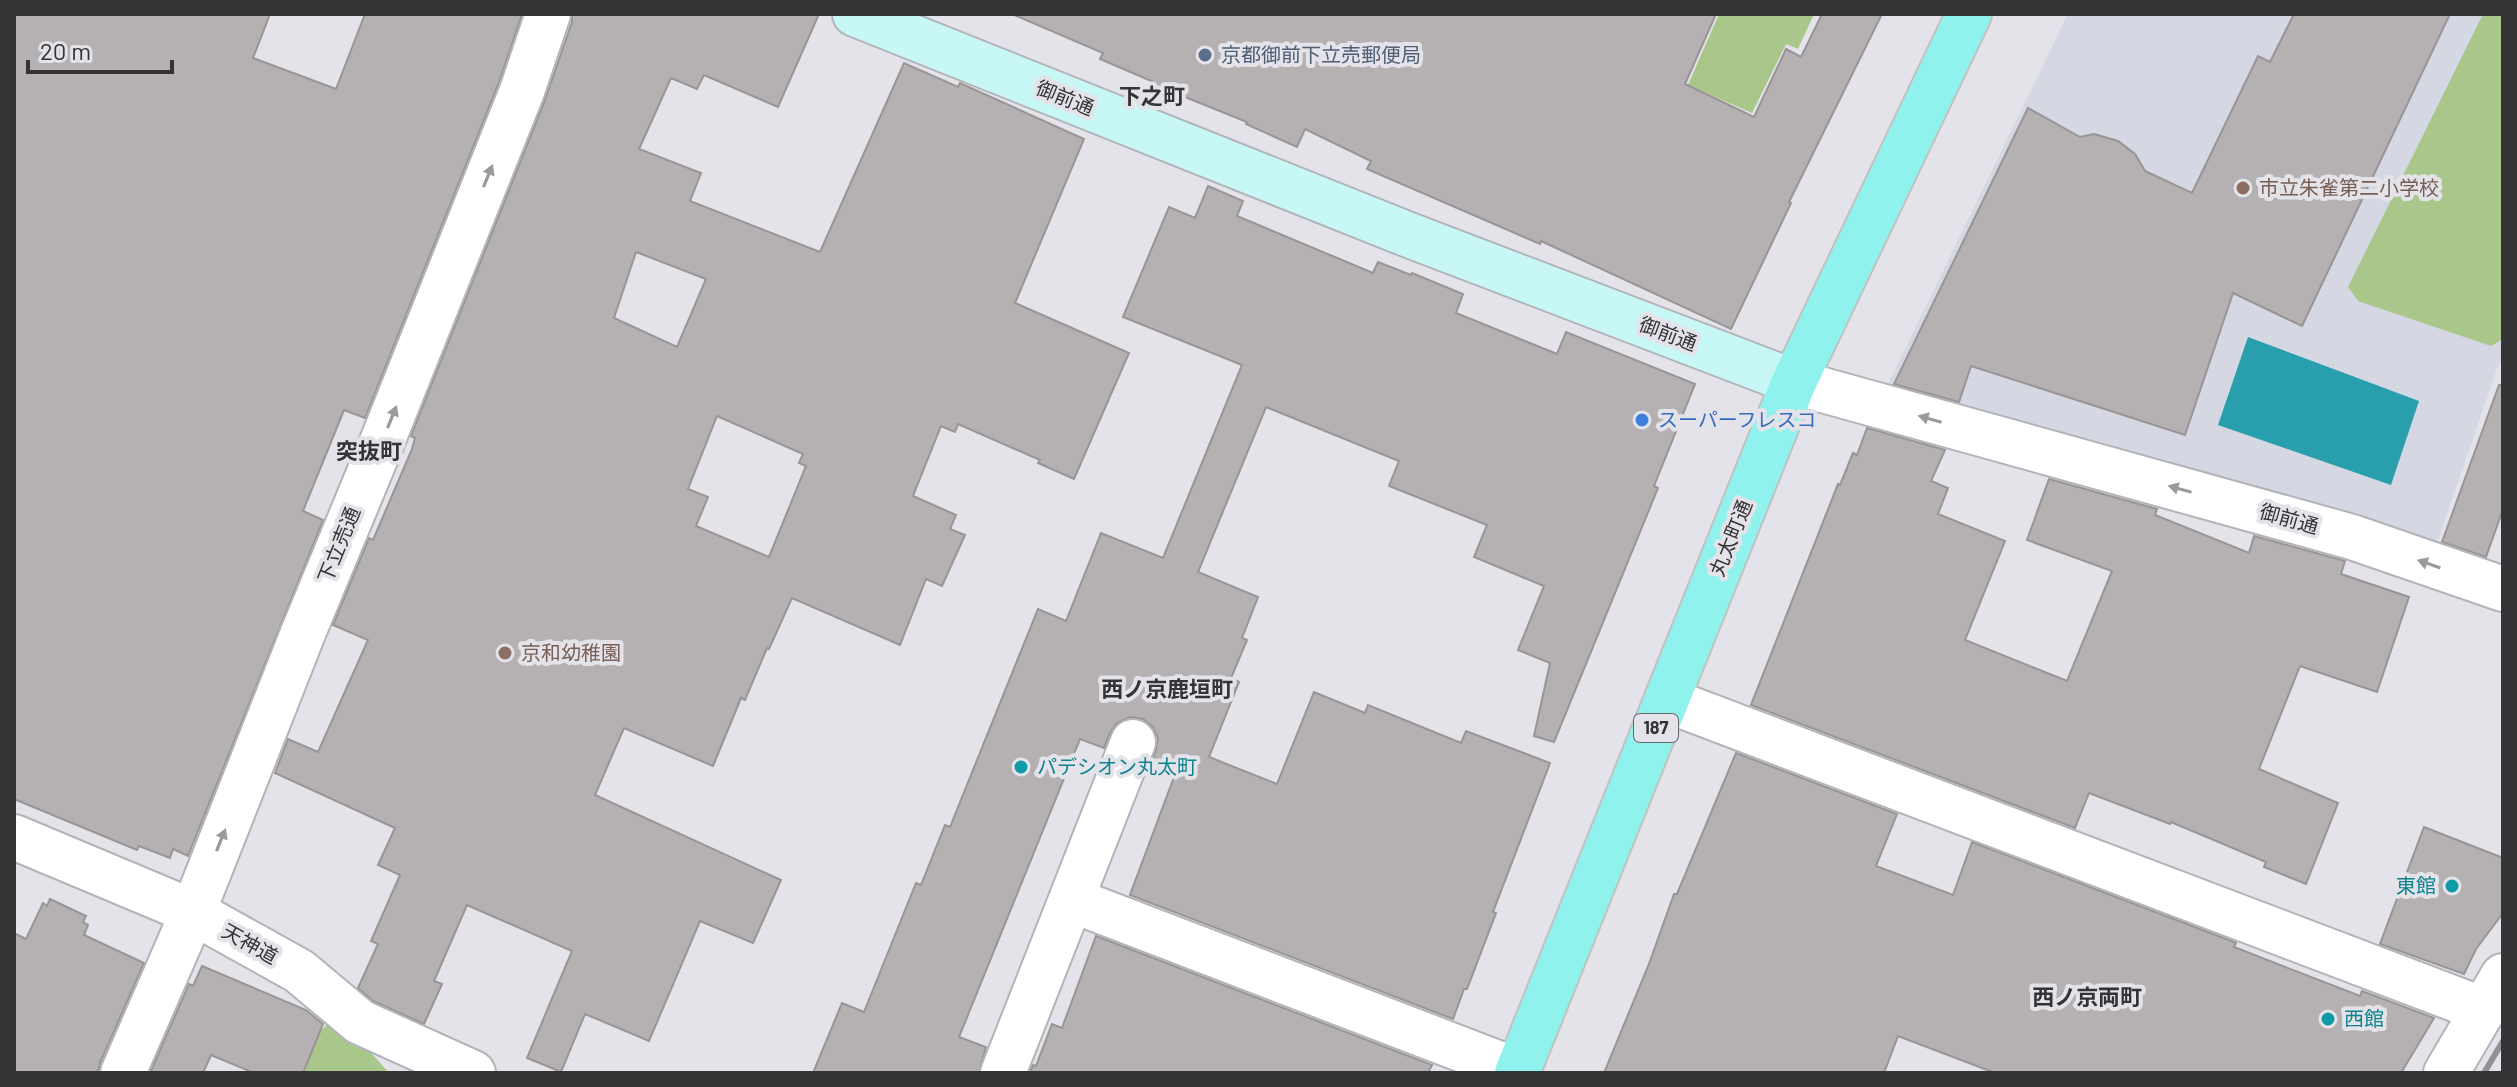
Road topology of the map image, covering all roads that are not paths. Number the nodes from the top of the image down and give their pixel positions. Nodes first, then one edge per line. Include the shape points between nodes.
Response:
1 (548, 14) edge
2 (855, 14) edge
3 (1969, 14) edge
4 (1794, 382) junction
5 (2503, 589) edge
6 (1667, 700) junction
7 (1133, 742) dead end
8 (14, 837) edge
9 (1072, 900) junction
10 (193, 912) junction
11 (2493, 993) edge
12 (1518, 1072) edge
13 (123, 1073) edge
14 (473, 1073) edge
15 (1003, 1073) edge
16 (2446, 1073) edge

10 -> 1 street, 下立売通 via 522,91
2 - 4 street, 御前通
3 - 4 main road, 丸太町通 / 187
5 -> 4 street, 御前通 via 2352,537
4 - 6 main road, 丸太町通 / 187
6 - 11 street
6 - 12 main road, 丸太町通 / 187
7 - 9 street
8 - 10 street, 天神道
9 - 12 street
9 - 15 street
10 - 13 street, 下立売通
10 - 14 street, 天神道 via 299,971 360,1022
11 - 16 street

